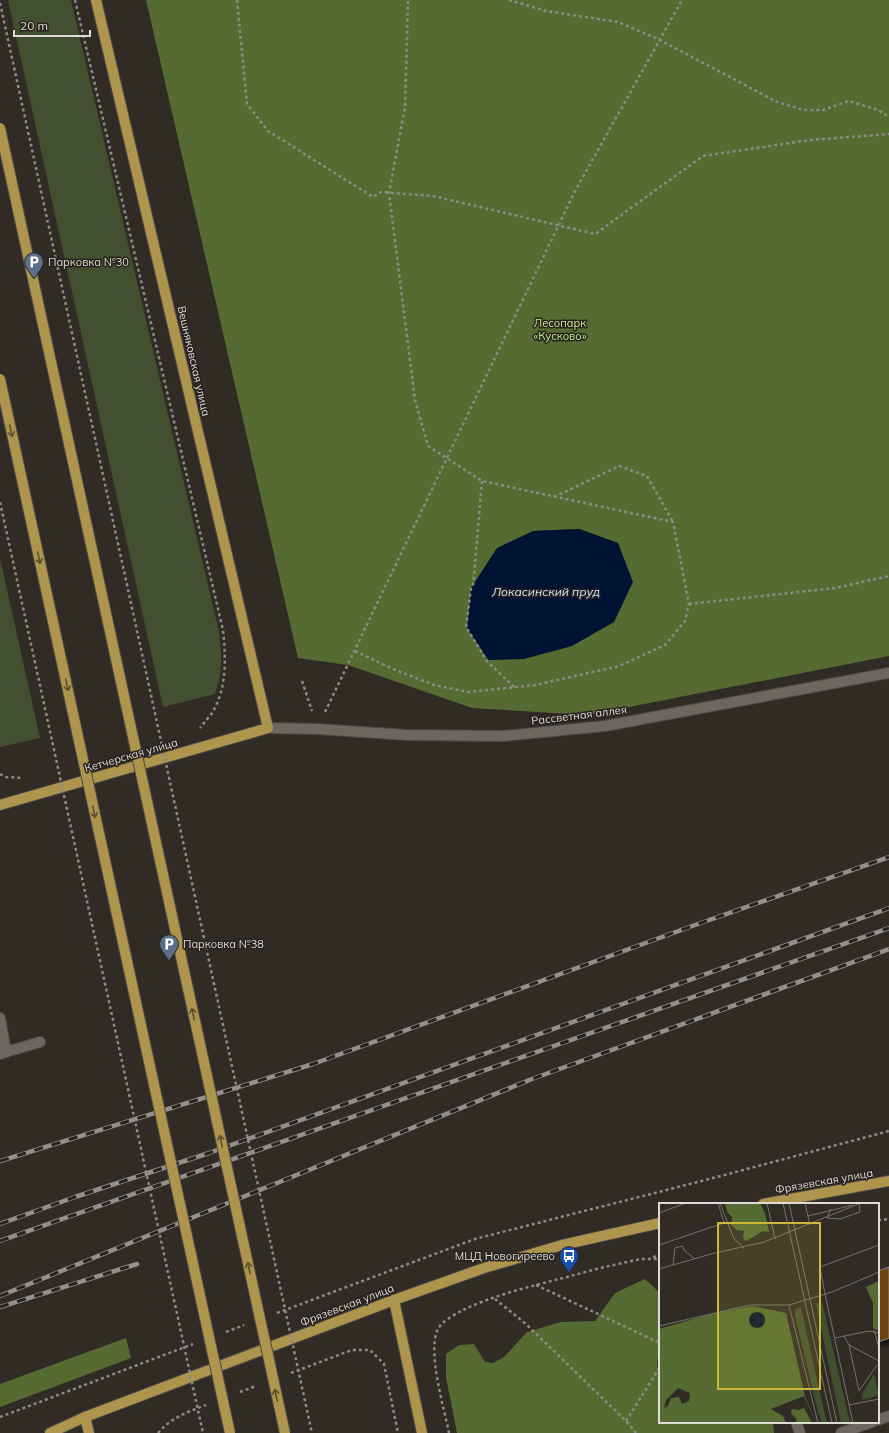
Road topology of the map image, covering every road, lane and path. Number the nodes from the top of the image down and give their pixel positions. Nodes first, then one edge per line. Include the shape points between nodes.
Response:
1 (75, 0) edge
2 (96, 0) edge
3 (237, 0) edge
4 (408, 0) edge
5 (509, 0) edge
6 (682, 0) edge
7 (0, 3) edge
8 (660, 40) junction
9 (889, 117) edge
10 (0, 128) edge
11 (889, 134) edge
12 (388, 193) junction
13 (559, 225) junction
14 (0, 379) edge
15 (447, 458) junction
16 (482, 481) junction
17 (554, 497) junction
18 (0, 502) edge
19 (674, 522) junction
20 (889, 576) edge
21 (689, 604) junction
22 (355, 651) junction
23 (889, 673) edge
24 (302, 681) dead end
25 (514, 687) junction
26 (212, 712) dead end
27 (268, 728) junction
28 (317, 729) junction
29 (0, 804) edge
30 (0, 1018) edge
31 (40, 1042) dead end
32 (3, 1053) edge
33 (889, 1131) edge
34 (889, 1181) edge
35 (768, 1203) edge
36 (889, 1219) edge
37 (879, 1220) edge
38 (659, 1223) edge
39 (659, 1257) edge
40 (536, 1285) junction
41 (494, 1298) junction
42 (394, 1300) junction
43 (274, 1314) dead end
44 (245, 1325) dead end
45 (223, 1333) dead end
46 (200, 1342) dead end
47 (659, 1343) edge
48 (659, 1370) edge
49 (285, 1375) dead end
50 (262, 1384) dead end
51 (240, 1392) dead end
52 (210, 1404) dead end
53 (889, 1416) edge
54 (0, 1417) edge
55 (85, 1417) junction
56 (879, 1420) edge
57 (626, 1421) junction
58 (796, 1423) edge
59 (869, 1423) edge
60 (50, 1433) edge
61 (89, 1433) edge
62 (158, 1433) edge
63 (203, 1433) edge
64 (230, 1433) edge
65 (285, 1433) edge
66 (312, 1433) edge
67 (398, 1433) edge
68 (422, 1433) edge
69 (449, 1433) edge
70 (636, 1433) edge
71 (800, 1433) edge
72 (841, 1433) edge

1 - 26 path via 223,630 226,655 224,679
2 - 27 main road, Вешняковская улица
3 - 12 path via 247,104 268,131 373,197 381,192
4 - 12 path via 405,107
5 - 8 path via 546,11 618,22
6 - 8 path
7 - 66 path, bridge
8 - 9 path via 777,102 804,110 823,110 850,101 878,110
8 - 13 path
65 -> 10 main road, bridge
11 - 13 path via 810,140 703,156 595,234
12 - 13 path via 433,196
12 - 15 path via 415,400 428,446
13 - 15 path
14 -> 64 main road, bridge
15 - 16 path
15 - 22 path
16 - 17 path
16 - 25 path via 473,586 466,627 487,661
17 - 19 path
17 - 19 path via 619,466 647,476
18 - 63 path, bridge
19 - 21 path
20 - 21 path via 835,588
21 - 25 path via 685,621 665,645 620,666 535,685
22 - 25 path via 434,685 468,692
22 - 28 path
23 - 28 street, Рассветная аллея via 605,726 503,736 407,735
24 - 28 path
27 - 28 street, Рассветная аллея
27 - 29 main road, Кетчерская улица
30 - 32 street
31 - 32 street
33 - 43 path via 475,1239
34 - 35 main road, Фрязевская улица
36 - 37 path
38 - 42 main road, Фрязевская улица via 540,1251
39 - 40 path
40 - 41 path
40 - 47 path
41 - 57 path via 526,1324
41 - 69 path via 463,1310 444,1322 438,1330 435,1345 436,1367
42 - 55 main road, Фрязевская улица
42 - 68 main road
44 - 45 path
46 - 54 path
48 - 57 path
49 - 67 path via 352,1350 370,1350 384,1364
50 - 51 path
52 - 62 path via 180,1415
53 - 56 street
55 - 60 main road, Фрязевская улица
55 - 61 main road
57 - 70 path
58 - 71 street
59 - 72 street

